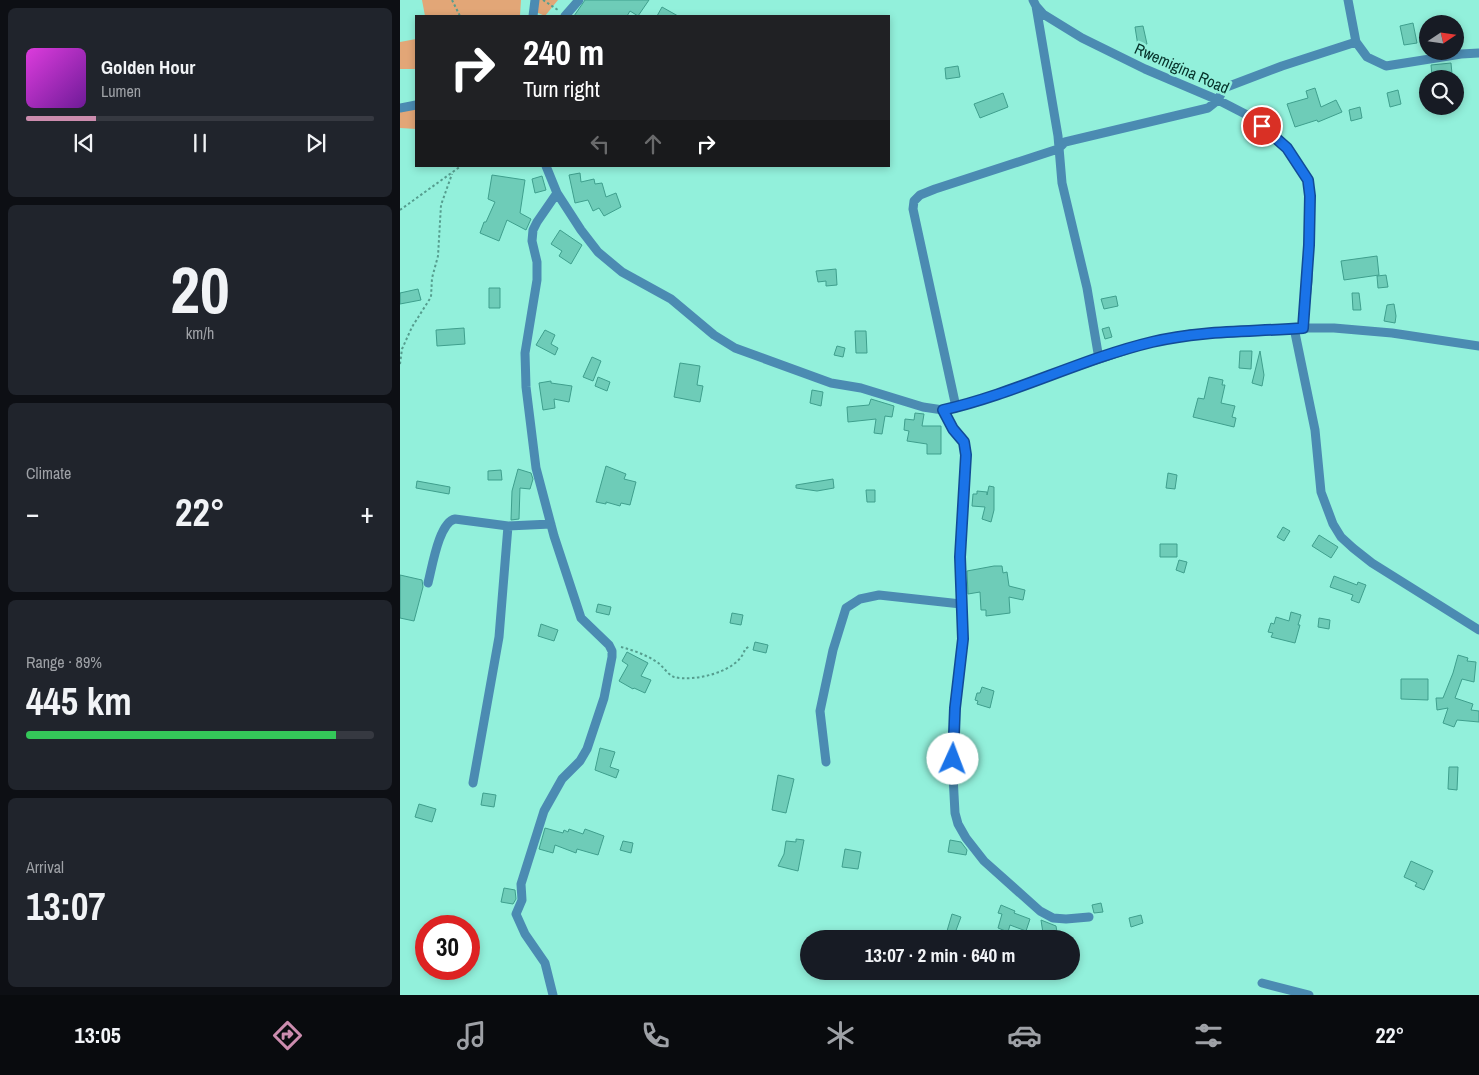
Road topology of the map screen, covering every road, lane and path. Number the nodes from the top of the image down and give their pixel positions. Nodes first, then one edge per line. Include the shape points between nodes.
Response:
1 (452, 0) edge
2 (535, 0) edge
3 (543, 0) edge
4 (579, 0) edge
5 (1348, 0) edge
6 (1035, 3) edge
7 (460, 15) edge
8 (533, 15) edge
9 (565, 15) edge
10 (567, 15) edge
11 (1356, 42) junction
12 (1479, 53) edge
13 (1218, 100) junction
14 (415, 105) edge
15 (400, 108) edge
16 (1058, 149) junction
17 (459, 167) edge
18 (546, 167) edge
19 (452, 174) junction
20 (557, 193) junction
21 (400, 210) edge
22 (1299, 328) junction
23 (1479, 346) edge
24 (1099, 358) junction
25 (400, 364) edge
26 (956, 407) junction
27 (943, 410) junction
28 (550, 524) junction
29 (508, 526) junction
30 (428, 583) dead end
31 (961, 604) junction
32 (1479, 630) edge
33 (609, 645) junction
34 (750, 646) dead end
35 (826, 762) dead end
36 (474, 783) dead end
37 (1089, 916) dead end
38 (1262, 983) dead end
39 (553, 995) edge
40 (1309, 995) edge

1 - 7 path
2 - 8 street
3 - 9 path
4 - 10 street
5 - 11 street
6 - 13 street, Rwemigina Road via 1044,14 1082,38
6 - 16 street
11 - 12 street via 1367,56 1386,66
11 - 13 street via 1224,88
13 - 16 street via 1208,108 1065,142
13 - 22 street, Rwemigina Road via 1251,117 1274,135 1287,148 1308,180 1309,245
14 - 15 street
16 - 24 street via 1062,183 1087,288
16 - 26 street via 935,189 914,202
17 - 19 path
18 - 20 street
19 - 21 path
19 - 25 path via 441,205 431,298 412,327 402,349
20 - 27 street via 581,230 610,264 672,299 714,335 735,348 831,383
20 - 28 street via 533,230 537,280 525,353 536,468
22 - 23 street via 1392,333
22 - 24 street via 1191,334
22 - 32 street, Rwemigina Road via 1322,492 1333,524 1341,537 1372,563
24 - 26 street
26 - 27 street
27 - 31 street via 964,442 966,455 960,557
28 - 29 street
28 - 33 street via 581,618
29 - 30 street via 450,520 441,537
29 - 36 street via 499,637
31 - 35 street via 879,595 860,599 846,608 820,712
31 - 37 street via 963,639 955,708 953,776 958,824 984,861 1040,911 1053,918
33 - 34 path via 650,658 668,673 682,678 719,672 738,662
33 - 39 street via 612,657 604,698 587,749 562,779 544,812 521,884 522,900 516,914 545,963
38 - 40 street

